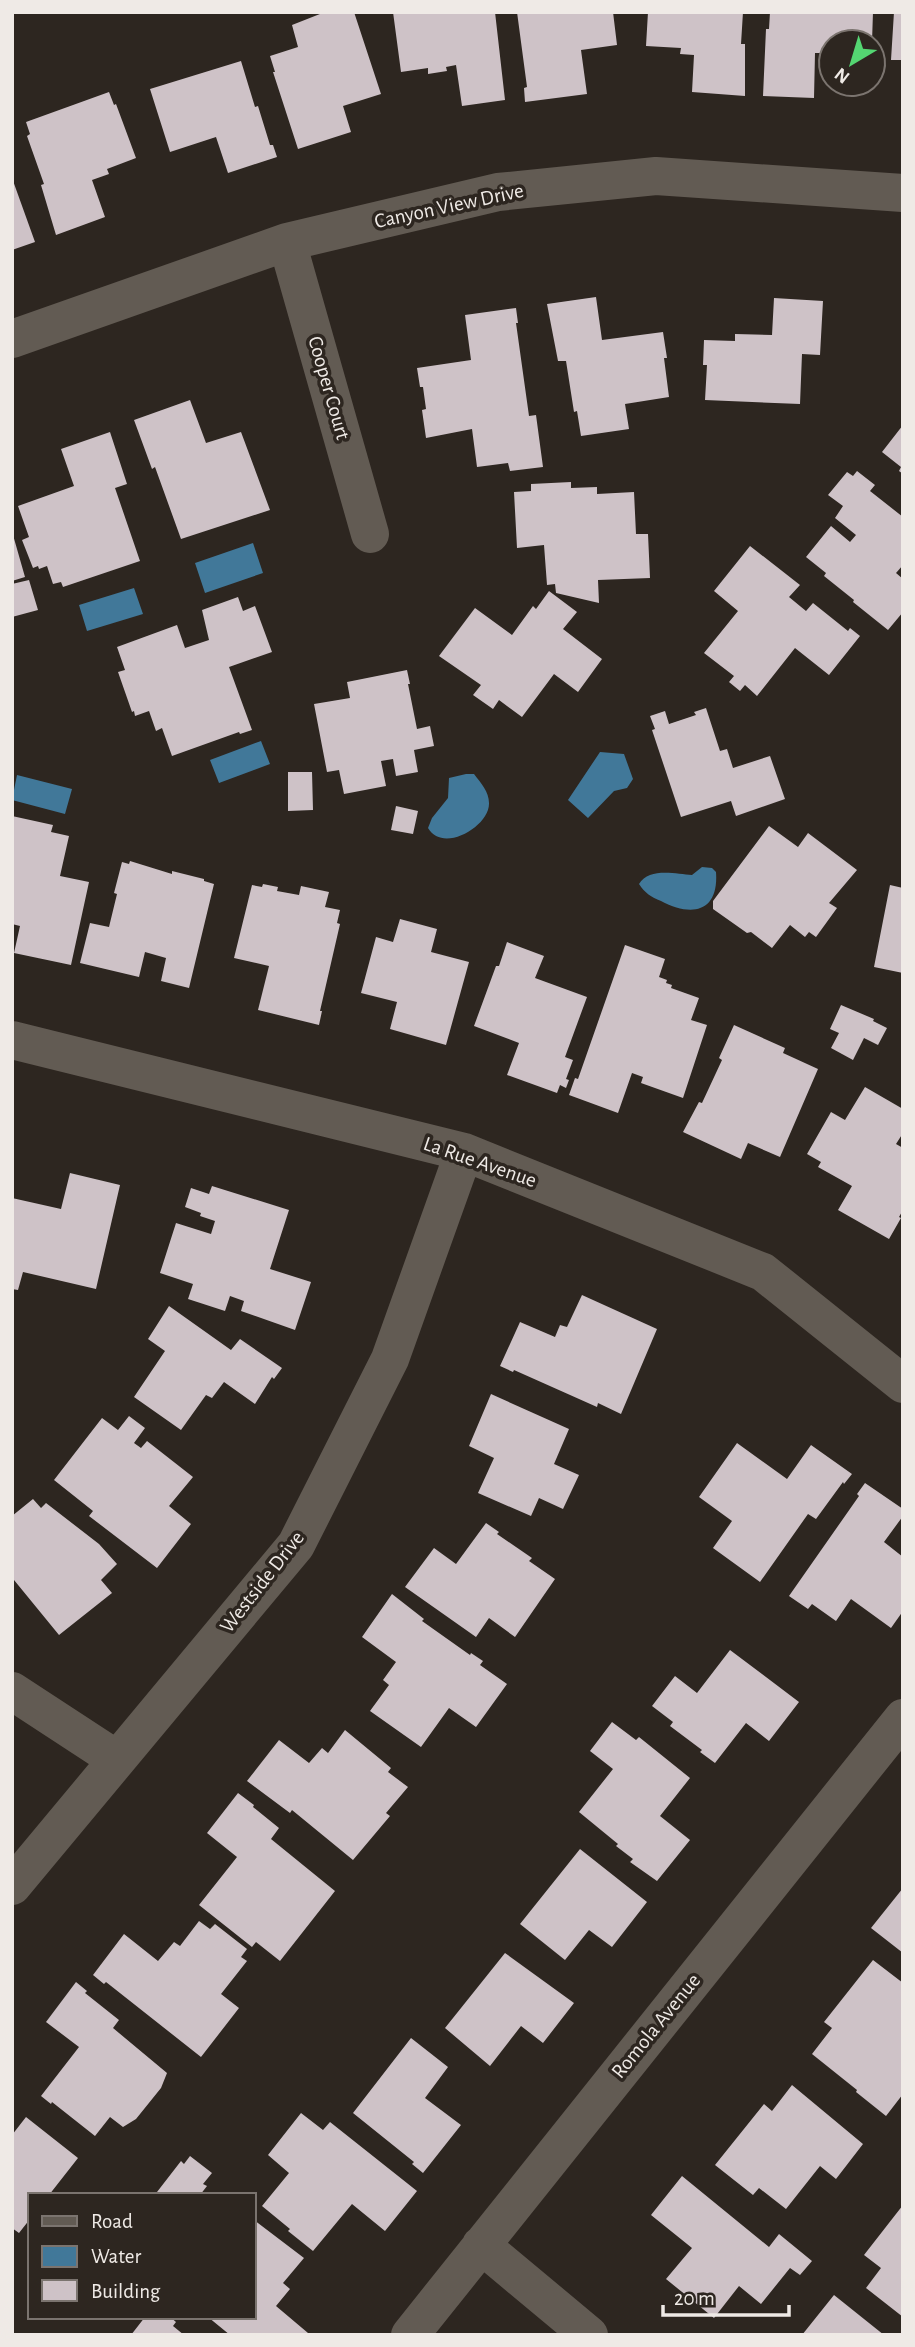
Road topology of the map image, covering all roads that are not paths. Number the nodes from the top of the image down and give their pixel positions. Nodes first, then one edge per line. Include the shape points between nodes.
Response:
1 (903, 193) edge
2 (287, 242) junction
3 (12, 339) edge
4 (370, 534) dead end
5 (12, 1040) edge
6 (464, 1152) junction
7 (903, 1384) edge
8 (12, 1691) edge
9 (903, 1718) edge
10 (116, 1759) junction
11 (12, 1886) edge
12 (481, 2245) junction
13 (410, 2335) edge
14 (589, 2335) edge

1 - 2 street, Canyon View Drive via 656,176 498,192
2 - 3 street, Canyon View Drive
2 - 4 street, Cooper Court
5 - 6 street, La Rue Avenue
6 - 7 street, La Rue Avenue via 763,1272
6 - 10 street, Westside Drive via 390,1359 296,1545
8 - 10 street
9 - 12 street, Romola Avenue
10 - 11 street, Westside Drive
12 - 13 street, Romola Avenue
12 - 14 street

